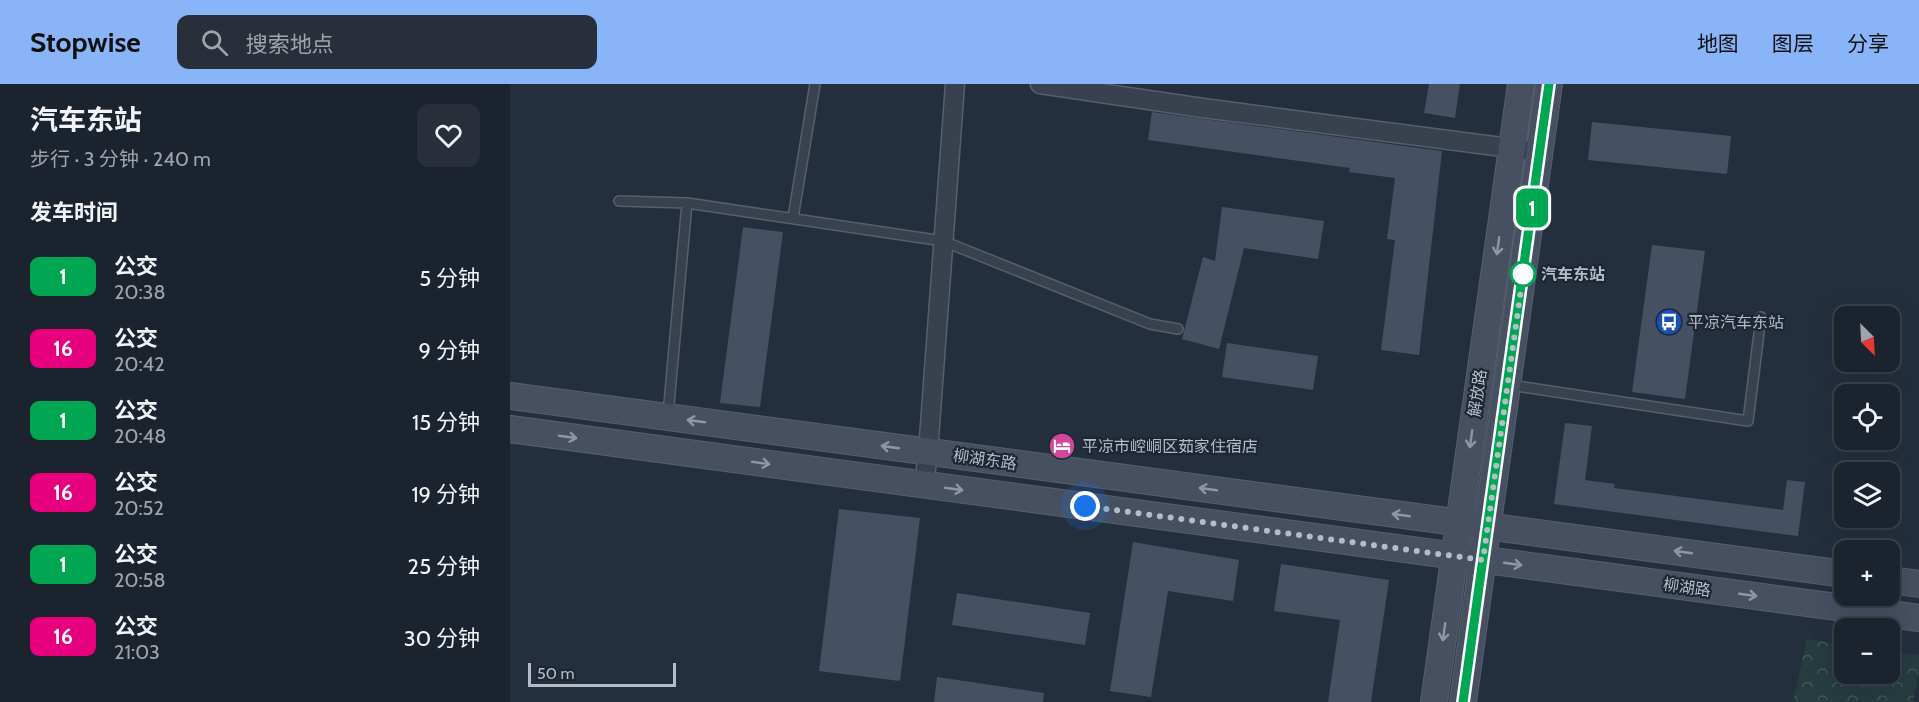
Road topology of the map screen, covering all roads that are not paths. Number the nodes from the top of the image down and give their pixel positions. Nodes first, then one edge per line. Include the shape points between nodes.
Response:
1 (815, 84) edge
2 (955, 84) edge
3 (1040, 84) edge
4 (1521, 84) edge
5 (1549, 84) edge
6 (1512, 149) junction
7 (1540, 152) junction
8 (619, 201) dead end
9 (687, 203) junction
10 (793, 218) junction
11 (943, 241) junction
12 (1761, 317) dead end
13 (1178, 329) dead end
14 (1507, 385) junction
15 (510, 396) edge
16 (668, 417) junction
17 (510, 429) edge
18 (928, 452) junction
19 (924, 485) junction
20 (1459, 522) junction
21 (1487, 526) junction
22 (1455, 556) junction
23 (1483, 560) junction
24 (1834, 573) edge
25 (1900, 581) edge
26 (1919, 584) edge
27 (1919, 618) edge
28 (1434, 702) edge
29 (1463, 702) edge

1 - 10 lane
2 - 11 street
3 - 6 street
4 - 6 main road, 解放路
5 - 7 main road, 解放路
6 - 7 street
6 -> 20 main road, 解放路
7 - 14 main road, 解放路
8 - 9 lane
9 - 10 lane
9 - 16 lane
10 - 11 lane
11 - 13 lane via 1150,324
11 - 18 street
12 - 14 lane via 1748,421
14 - 21 main road, 解放路
15 - 16 main road, 柳湖东路
18 -> 16 main road, 柳湖东路
17 -> 19 main road, 柳湖东路
18 - 19 street
20 -> 18 main road, 柳湖东路
19 -> 22 main road, 柳湖东路
20 - 21 main road, 柳湖路
20 - 22 main road, 解放路
21 - 23 main road, 解放路
24 -> 21 main road, 柳湖路
22 - 23 main road, 柳湖路
22 -> 28 main road, 解放路
23 -> 27 main road, 柳湖路
23 - 29 main road, 解放路
25 - 26 main road

